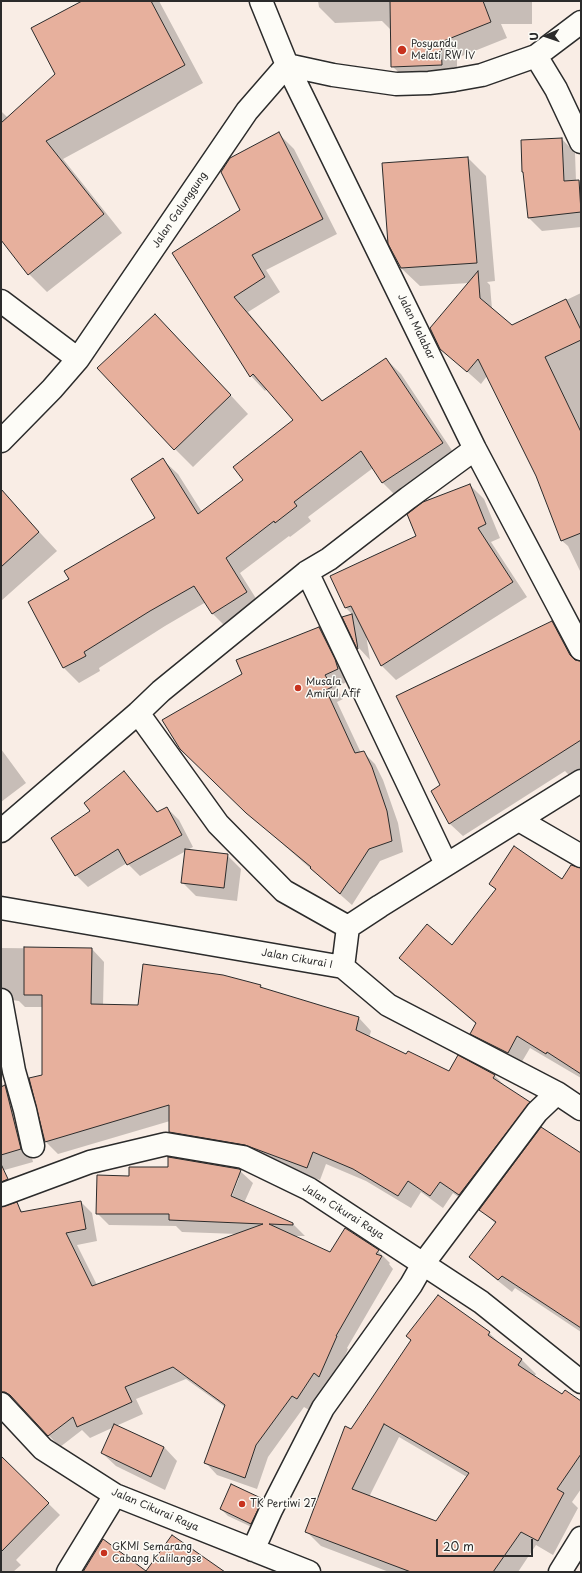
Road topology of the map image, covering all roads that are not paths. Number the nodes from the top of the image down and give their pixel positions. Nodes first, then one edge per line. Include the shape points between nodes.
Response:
1 (262, 1) edge
2 (581, 22) edge
3 (536, 56) junction
4 (287, 65) junction
5 (581, 142) edge
6 (1, 301) edge
7 (78, 359) junction
8 (1, 441) edge
9 (475, 449) junction
10 (307, 572) junction
11 (581, 649) edge
12 (138, 714) junction
13 (581, 781) edge
14 (519, 820) junction
15 (1, 831) edge
16 (581, 856) edge
17 (446, 864) junction
18 (1, 912) edge
19 (348, 927) junction
20 (343, 967) junction
21 (1, 1000) edge
22 (557, 1093) junction
23 (581, 1109) edge
24 (33, 1146) dead end
25 (1, 1195) edge
26 (424, 1264) junction
27 (581, 1382) edge
28 (1, 1404) edge
29 (115, 1495) junction
30 (581, 1538) edge
31 (253, 1550) junction
32 (68, 1572) edge
33 (309, 1572) edge
34 (560, 1572) edge

1 - 4 street, Jalan Malabar
2 - 3 street
3 - 4 street via 482,75 429,83 396,84
3 - 5 street via 556,89
4 - 7 street, Jalan Galunggung via 247,111
4 - 9 street, Jalan Malabar
6 - 7 street
7 - 8 street, Jalan Galunggung
9 - 10 street via 329,559
9 - 11 street, Jalan Malabar
10 - 12 street via 161,691
10 - 17 street
12 - 15 street
12 - 19 street via 218,824 284,891
13 - 14 street
14 - 16 street
14 - 17 street
17 - 19 street
18 - 20 street, Jalan Cikurai I
19 - 20 street
20 - 22 street, Jalan Cikurai I via 388,1006
21 - 24 street via 14,1071
22 - 23 street, Jalan Cikurai I
22 - 26 street via 537,1112
25 - 26 street, Jalan Cikurai Raya via 90,1162 166,1144 243,1157 309,1189
26 - 27 street, Jalan Cikurai Raya via 481,1302
26 - 31 street via 323,1408
28 - 29 street, Jalan Cikurai Raya via 43,1449
29 - 31 street, Jalan Cikurai Raya
29 - 32 street
30 - 34 street
31 - 33 street, Jalan Cikurai Raya

